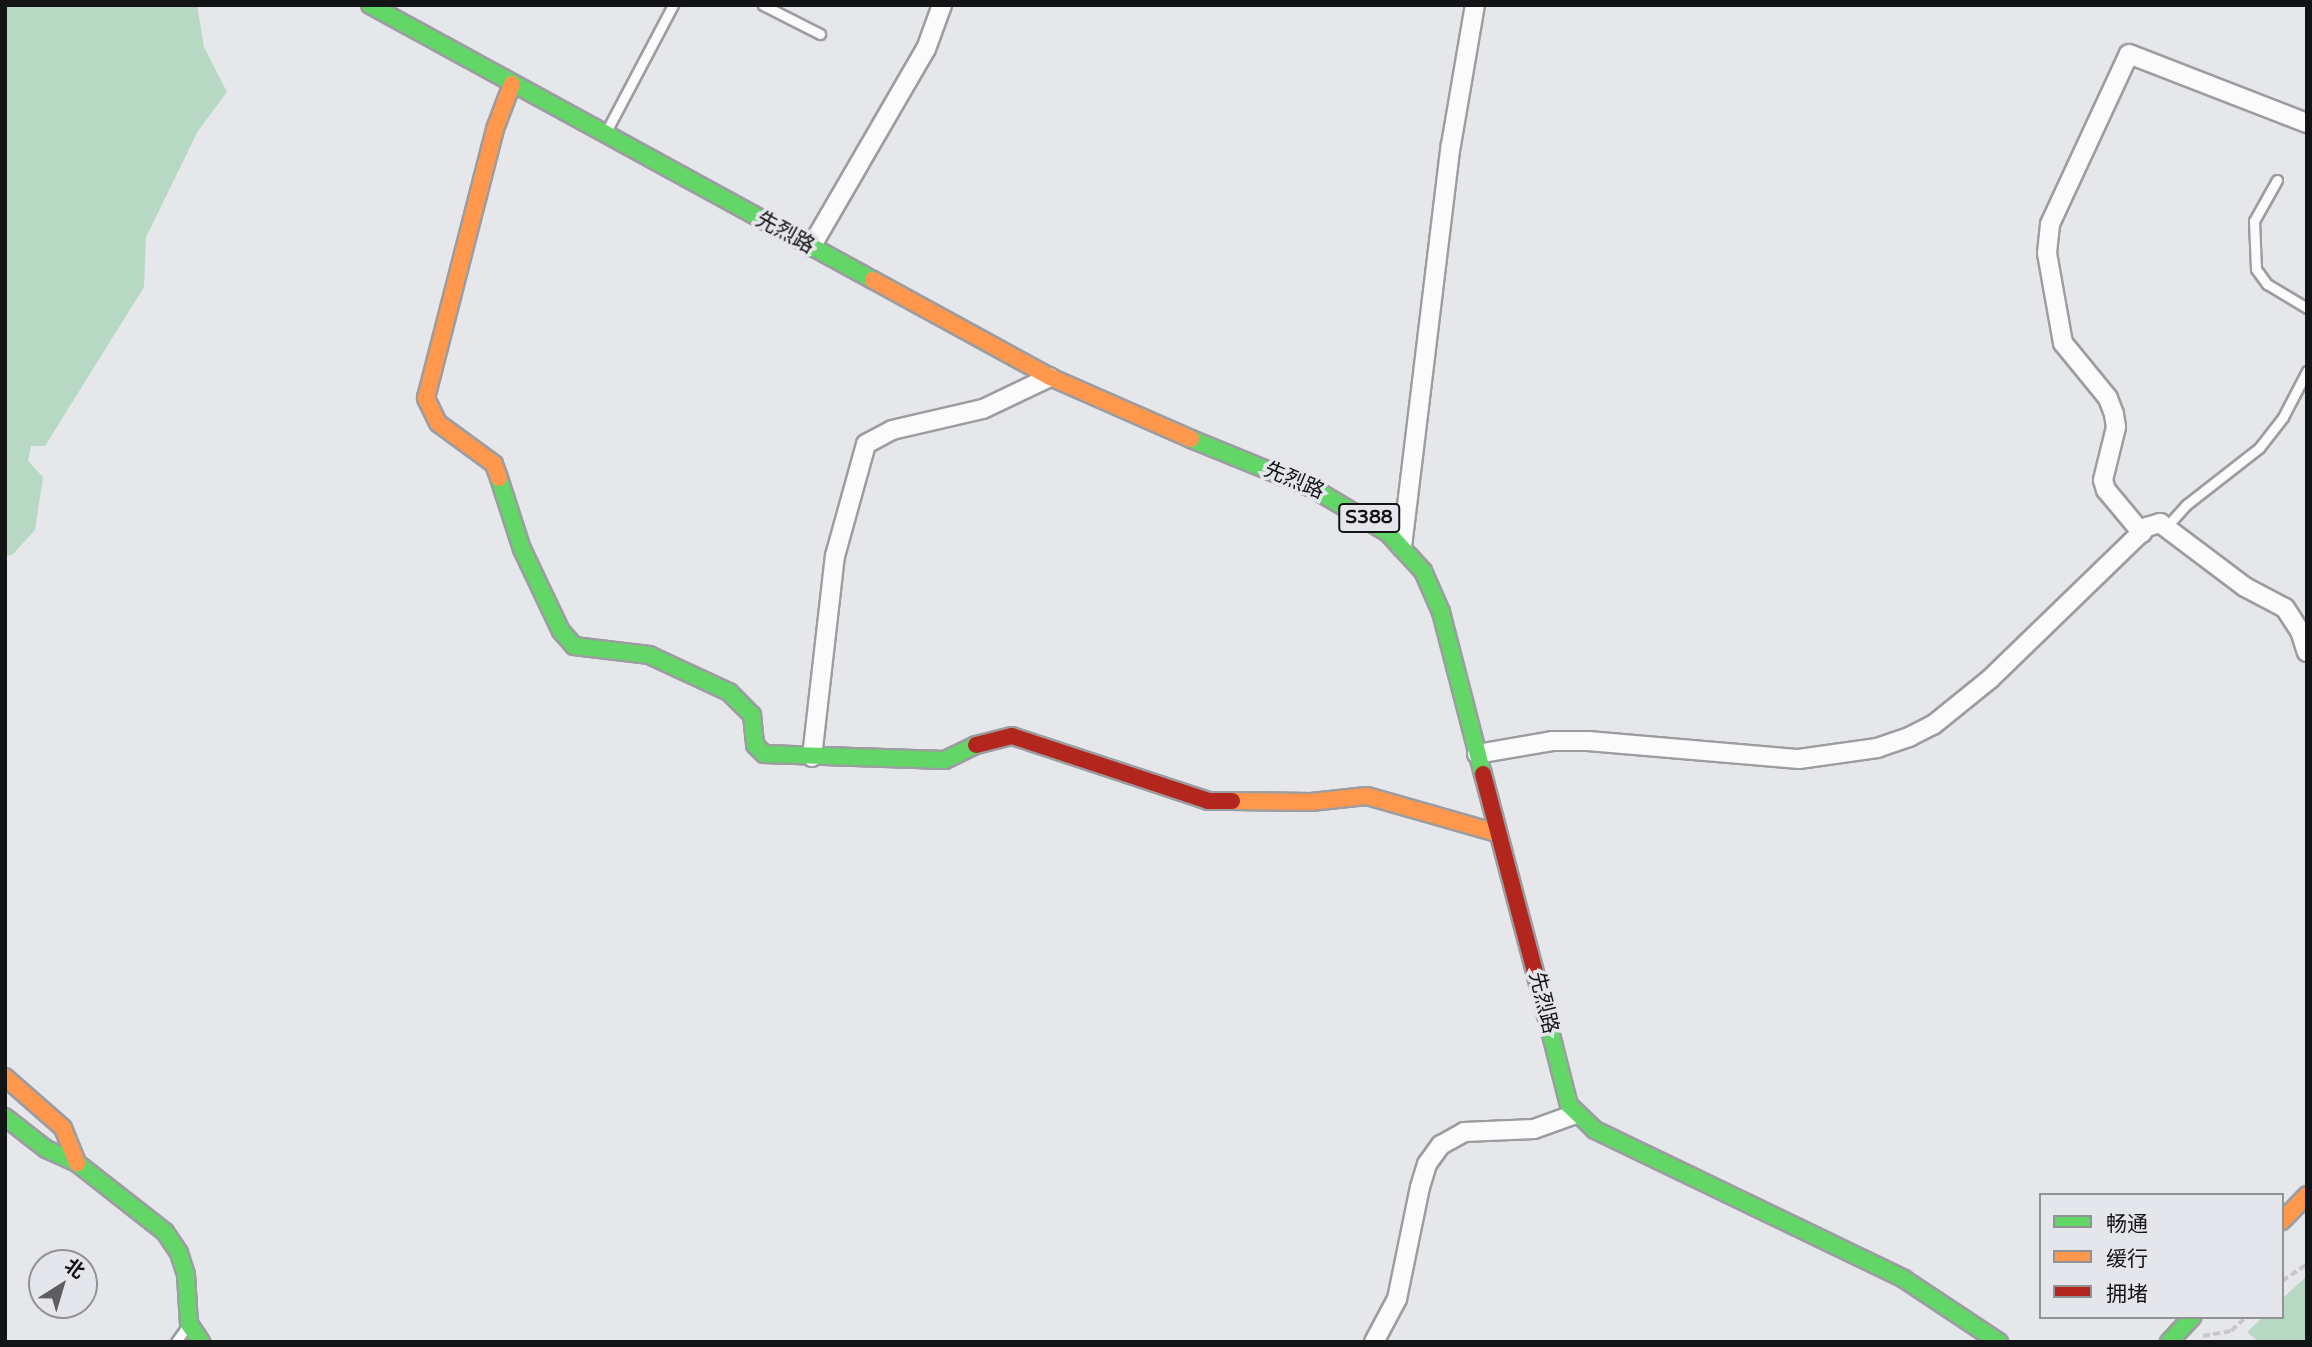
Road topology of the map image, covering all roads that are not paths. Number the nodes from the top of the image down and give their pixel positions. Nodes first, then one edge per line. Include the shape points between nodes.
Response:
1 (370, 5) edge
2 (673, 5) edge
3 (763, 5) edge
4 (942, 5) edge
5 (1475, 5) edge
6 (820, 34) dead end
7 (512, 84) junction
8 (2307, 123) edge
9 (605, 134) junction
10 (2277, 180) dead end
11 (811, 247) junction
12 (2307, 308) edge
13 (2307, 371) edge
14 (1050, 377) junction
15 (2168, 525) junction
16 (2142, 533) junction
17 (1402, 547) junction
18 (2307, 652) edge
19 (1477, 754) junction
20 (812, 757) junction
21 (1497, 833) junction
22 (5, 1077) edge
23 (1576, 1114) junction
24 (5, 1117) edge
25 (77, 1163) junction
26 (2306, 1196) edge
27 (2284, 1219) edge
28 (2307, 1228) edge
29 (2187, 1323) edge
30 (189, 1324) junction
31 (176, 1342) edge
32 (201, 1342) edge
33 (1374, 1342) edge
34 (2000, 1342) edge
35 (2169, 1342) edge

1 - 7 main road, 先烈路 / S388
2 - 9 lane
3 - 6 lane
4 - 11 street via 926,49
5 - 17 street via 1451,145
7 - 9 main road, 先烈路 / S388
7 - 20 main road via 495,129 425,389 430,411 438,424 494,464 522,549 569,641 582,650 649,655 729,692 752,715 756,749 772,755
8 - 16 street via 2129,54 2050,224 2047,253 2063,343 2108,398 2114,414 2116,427 2103,480 2106,490
9 - 11 main road, 先烈路 / S388
10 - 12 lane via 2254,221 2256,270 2267,284
11 - 14 main road, 先烈路 / S388
13 - 15 lane via 2283,417 2259,448
14 - 17 main road, 先烈路 / S388 via 1115,409 1314,489 1373,521
14 - 20 street via 983,409 892,430 866,444 835,556
15 - 16 street via 2155,524
15 - 18 street via 2245,587 2285,608
16 - 19 street via 1990,680 1933,725 1877,748 1799,759 1761,759 1669,746 1552,741
17 - 19 main road, 先烈路 / S388 via 1433,589
19 - 21 main road, 先烈路 / S388
20 - 21 main road via 945,760 980,743 1012,736 1208,801 1311,802 1367,796
21 - 23 main road, 先烈路 / S388 via 1564,1093
22 - 25 main road via 63,1128
23 - 33 street via 1534,1129 1464,1132 1441,1145 1427,1164 1420,1187 1397,1299
23 - 34 main road via 1595,1129 1904,1279
24 - 25 main road via 46,1149
25 - 30 main road via 165,1232 186,1275
26 - 27 main road
27 - 28 main road
29 - 35 main road
30 - 31 lane
30 - 32 main road

